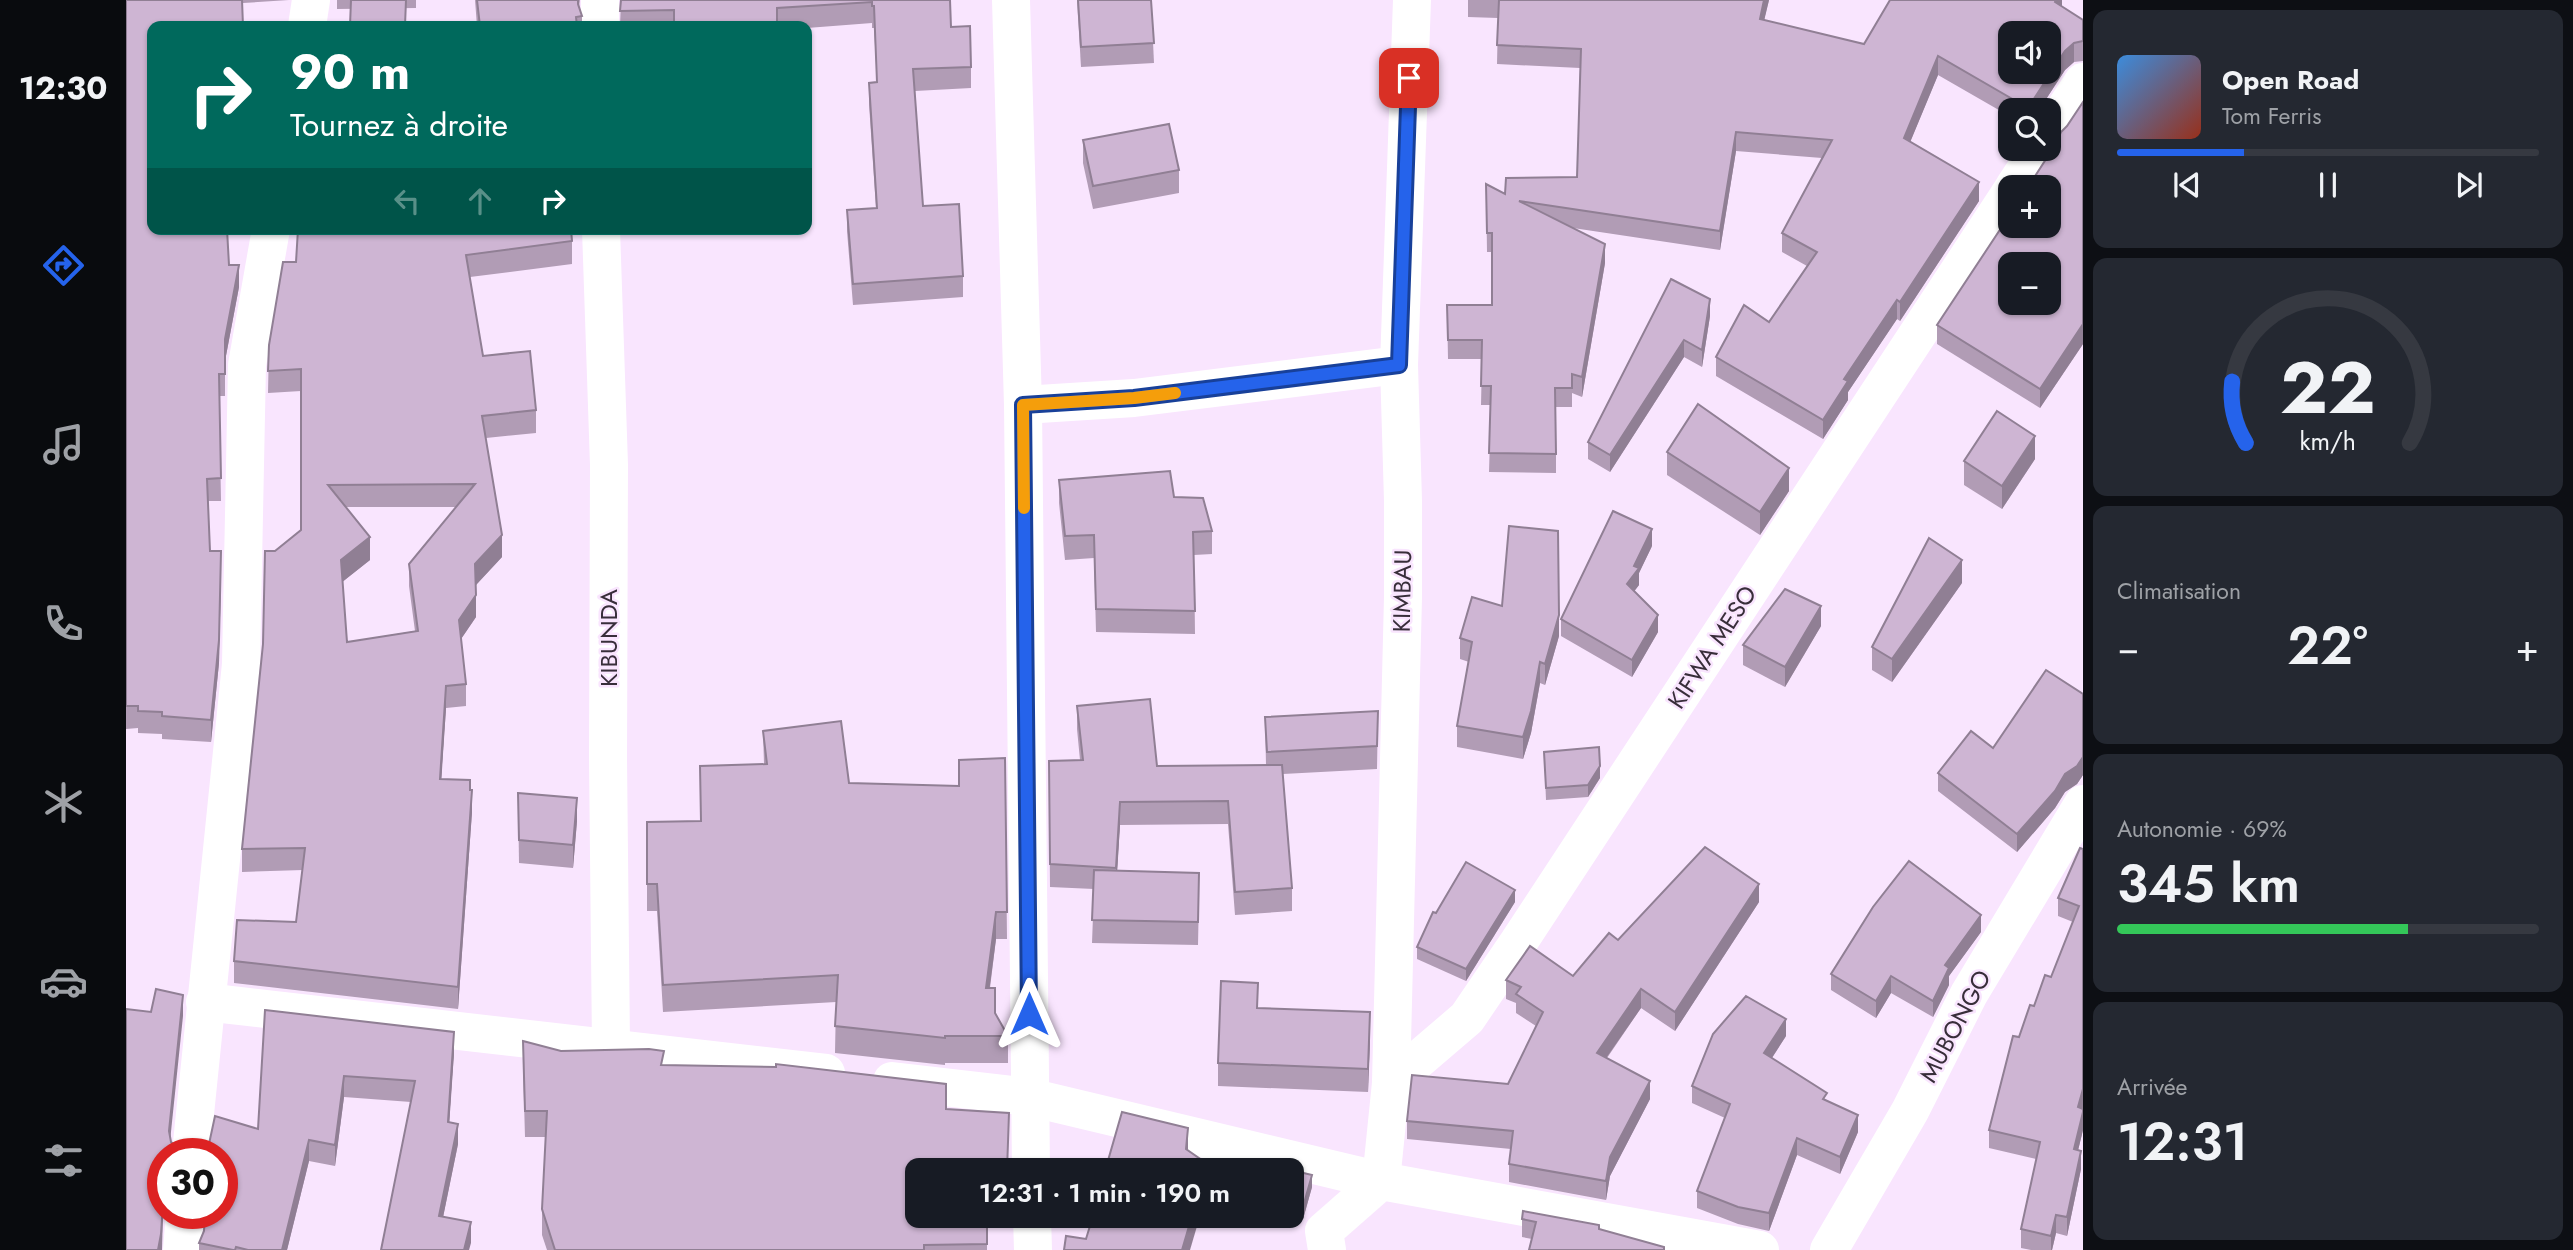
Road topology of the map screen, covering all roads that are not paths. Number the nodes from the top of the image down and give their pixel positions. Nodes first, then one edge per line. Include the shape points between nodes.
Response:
1 (311, 0) edge
2 (600, 0) edge
3 (1011, 0) edge
4 (1412, 0) edge
5 (308, 21) edge
6 (600, 21) edge
7 (2083, 82) edge
8 (2061, 115) edge
9 (1998, 212) edge
10 (270, 235) edge
11 (601, 235) edge
12 (1399, 365) junction
13 (1023, 405) junction
14 (2083, 804) edge
15 (205, 1002) junction
16 (611, 1048) junction
17 (1391, 1083) junction
18 (1029, 1097) junction
19 (192, 1138) edge
20 (1031, 1158) edge
21 (1381, 1181) junction
22 (1032, 1228) edge
23 (184, 1229) edge
24 (182, 1250) edge
25 (1033, 1250) edge
26 (1327, 1250) edge
27 (1760, 1250) edge
28 (1829, 1250) edge

1 - 5 street
2 - 6 street
3 - 13 street
4 - 12 street, KIMBAU
7 - 8 street
9 - 17 street, KIFWA MESO via 1467,1018
10 - 15 street via 247,365 241,664
11 - 16 street, KIBUNDA via 609,465
12 - 13 street via 1134,398
12 - 17 street, KIMBAU via 1403,597
13 - 18 street
14 - 28 street, MUBONGO via 1969,994 1910,1111
15 - 16 street
15 - 19 street
16 - 18 street
17 - 21 street, KIMBAU
18 - 20 street
18 - 21 street
21 - 26 street via 1324,1231
21 - 27 street
22 - 25 street
23 - 24 street

